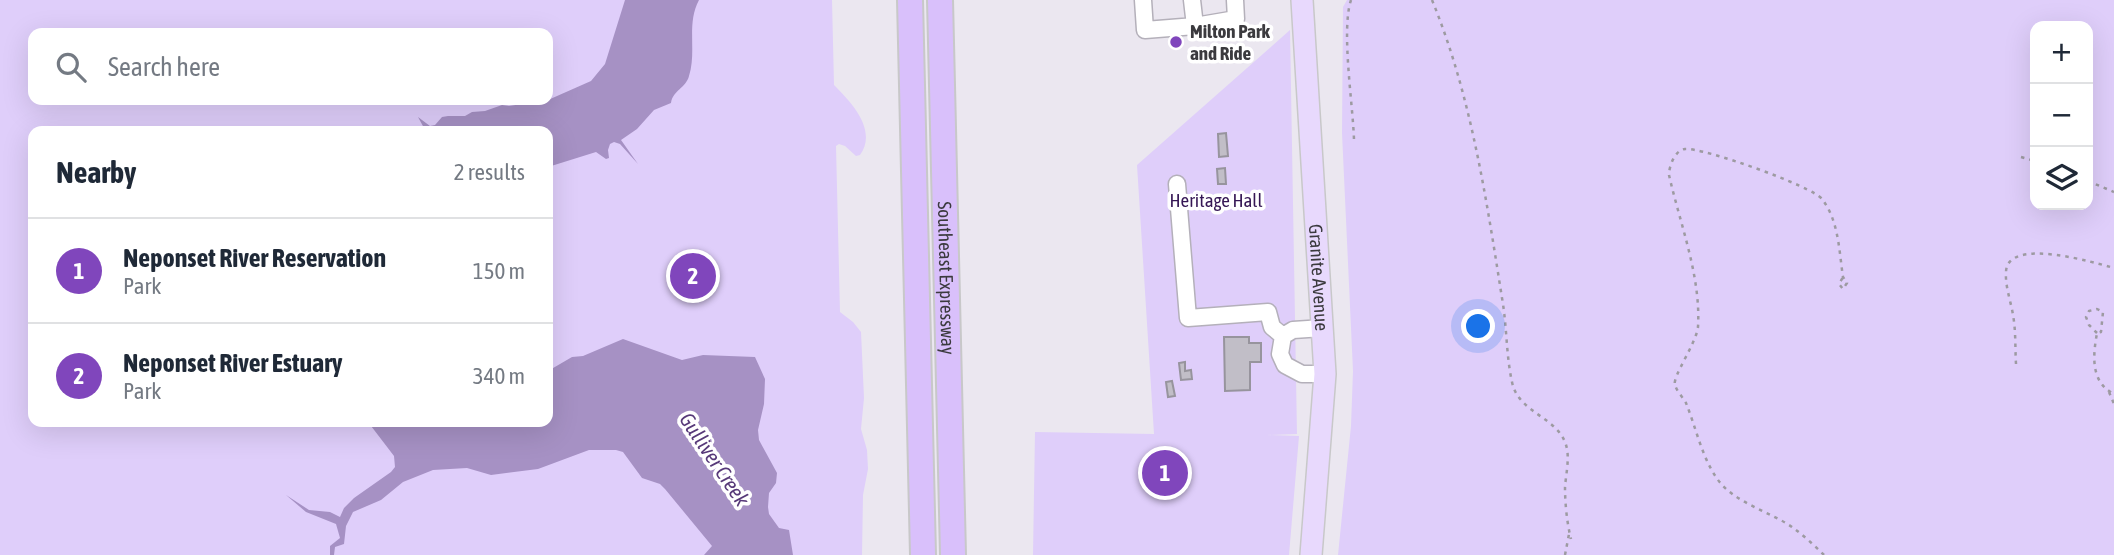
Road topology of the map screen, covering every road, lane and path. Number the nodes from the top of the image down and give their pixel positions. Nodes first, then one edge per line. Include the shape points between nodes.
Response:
1 (896, 0) edge
2 (910, 0) edge
3 (927, 0) edge
4 (940, 0) edge
5 (1143, 0) edge
6 (1192, 0) edge
7 (1235, 0) edge
8 (1302, 0) edge
9 (1351, 0) edge
10 (1432, 0) edge
11 (1195, 26) junction
12 (1354, 140) dead end
13 (2021, 157) dead end
14 (2030, 159) edge
15 (2093, 183) edge
16 (1177, 184) dead end
17 (2114, 192) edge
18 (2114, 268) edge
19 (1843, 277) dead end
20 (1323, 328) junction
21 (2097, 333) junction
22 (1283, 336) junction
23 (2016, 364) dead end
24 (1325, 374) junction
25 (2109, 392) junction
26 (2114, 394) edge
27 (2114, 404) edge
28 (1569, 530) junction
29 (1572, 540) dead end
30 (908, 555) edge
31 (923, 555) edge
32 (940, 555) edge
33 (953, 555) edge
34 (1311, 555) edge
35 (1565, 555) edge
36 (1824, 555) edge

1 - 30 highway
2 - 31 highway
3 - 32 highway
4 - 33 highway, Southeast Expressway
5 - 11 lane via 1145,30
6 - 11 lane
7 - 11 lane via 1237,19
8 - 20 main road, Granite Avenue
9 - 12 path via 1348,45
10 - 28 path via 1459,78 1480,167 1513,385 1524,405 1550,424 1567,446
13 - 14 path
15 - 17 path
16 - 22 lane via 1188,318 1268,312 1272,327
18 - 23 path via 2068,255 2021,256 2010,263 2006,273
19 - 36 path via 1836,225 1814,192 1703,152 1680,150 1672,160 1669,175 1695,281 1698,326 1695,344 1675,377 1675,386 1724,487 1792,527
20 - 22 lane via 1293,330
20 - 24 main road, Granite Avenue
21 - 21 path via 2086,317 2098,309 2104,317
21 - 25 path via 2095,370
22 - 24 lane via 1280,355 1285,366 1302,374
24 - 34 main road, Granite Avenue
25 - 26 path
25 - 27 path
28 - 29 path
28 - 35 path

